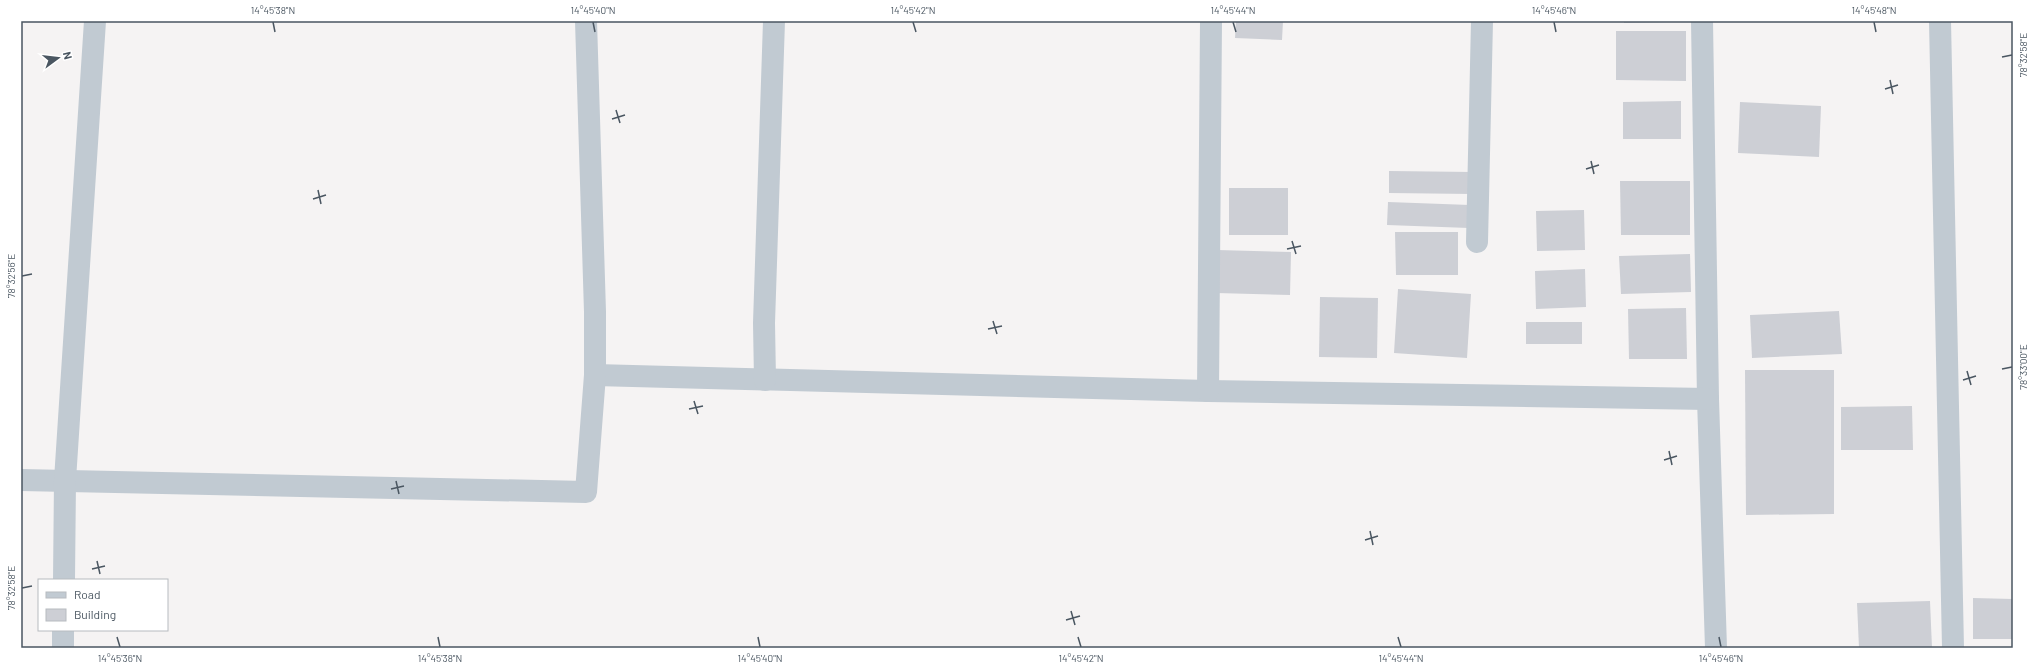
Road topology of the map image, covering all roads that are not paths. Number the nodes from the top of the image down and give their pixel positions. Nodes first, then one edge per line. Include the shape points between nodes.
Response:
1 (94, 21) edge
2 (586, 21) edge
3 (774, 21) edge
4 (1211, 21) edge
5 (1482, 21) edge
6 (1702, 21) edge
7 (1940, 21) edge
8 (1477, 242) dead end
9 (595, 375) junction
10 (766, 380) junction
11 (1208, 391) junction
12 (1708, 399) junction
13 (21, 480) edge
14 (65, 480) junction
15 (64, 579) edge
16 (63, 631) edge
17 (63, 648) edge
18 (1716, 648) edge
19 (1953, 648) edge

1 - 14 street
2 - 9 street
3 - 10 street via 764,323
4 - 11 street
5 - 8 street
6 - 12 street
7 - 19 street
9 - 10 street
9 - 14 street via 586,492
10 - 11 street
11 - 12 street
12 - 18 street
13 - 14 street
14 - 15 street
16 - 17 street

